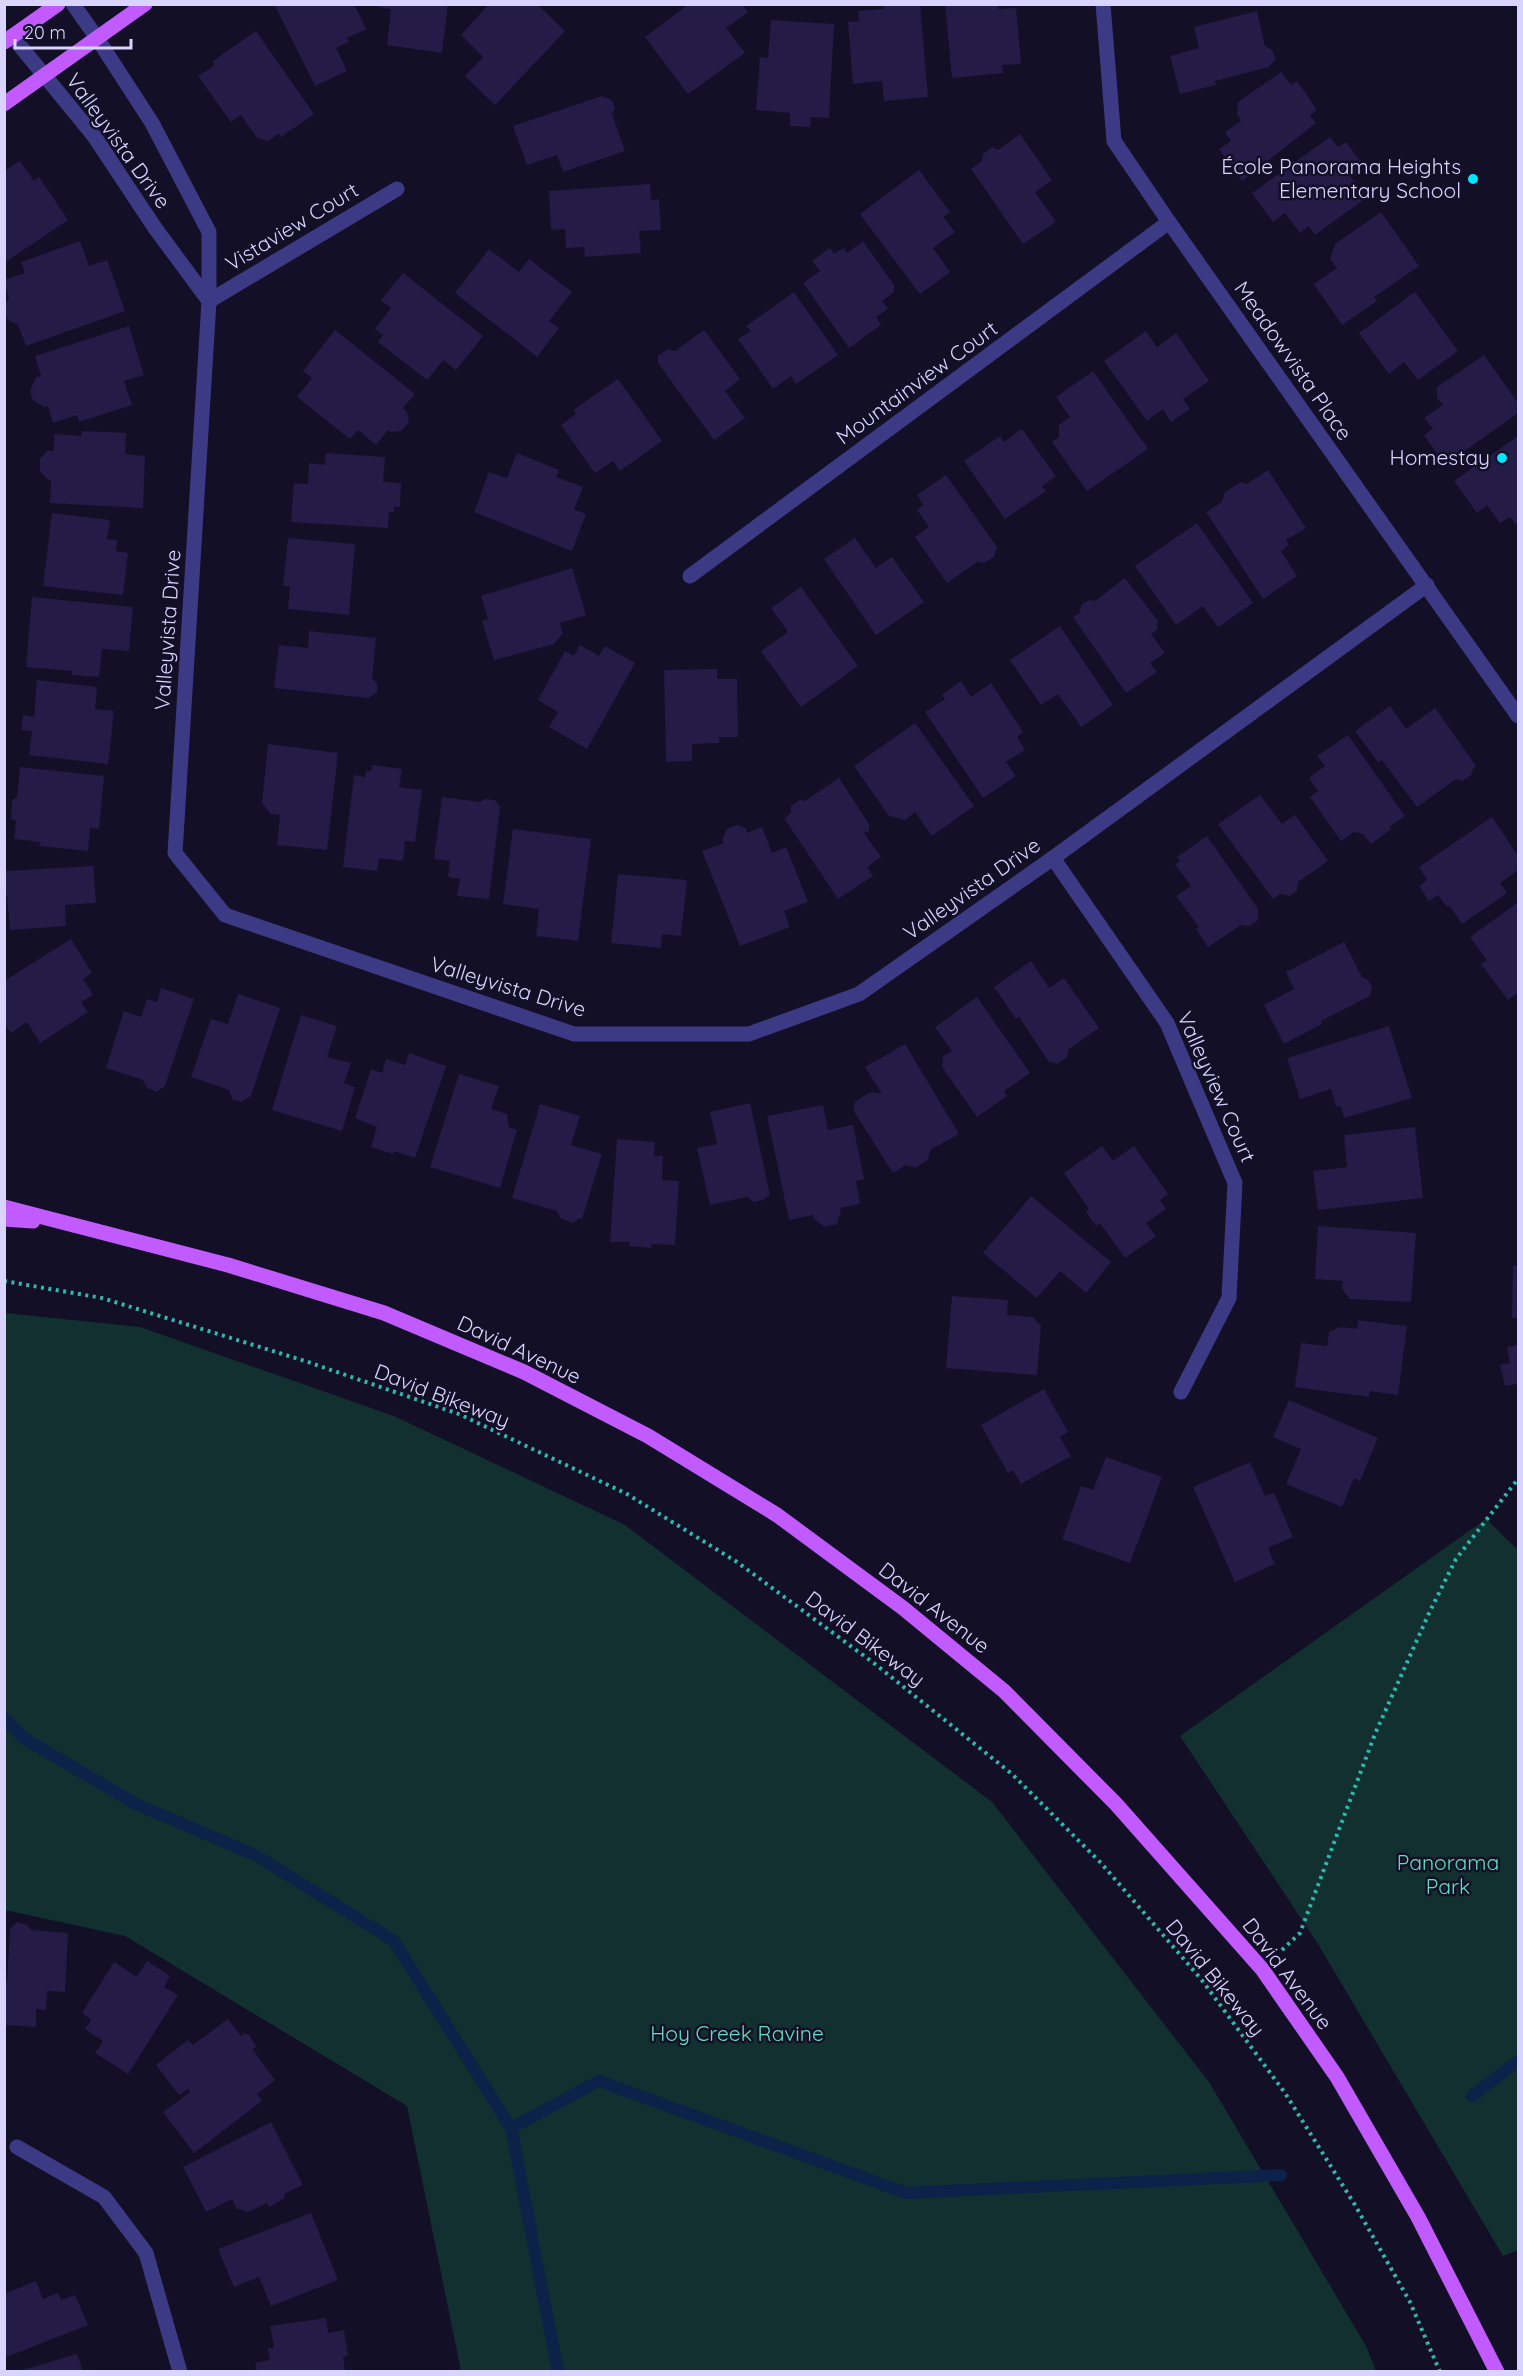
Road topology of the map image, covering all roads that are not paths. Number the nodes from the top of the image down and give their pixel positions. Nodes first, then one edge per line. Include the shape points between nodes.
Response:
1 (57, 4) edge
2 (73, 4) edge
3 (145, 4) edge
4 (1103, 4) edge
5 (97, 38) junction
6 (8, 39) edge
7 (44, 75) junction
8 (4, 104) edge
9 (397, 189) dead end
10 (1169, 222) junction
11 (209, 301) junction
12 (690, 576) dead end
13 (1427, 585) junction
14 (1518, 716) edge
15 (1053, 858) junction
16 (4, 1207) edge
17 (4, 1219) edge
18 (68, 1223) junction
19 (1181, 1392) dead end
20 (17, 2147) dead end
21 (180, 2372) edge
22 (1497, 2372) edge

1 - 6 main road
2 - 5 street, Valleyvista Drive
3 - 5 main road
4 - 10 street, Meadowvista Place via 1114,141
5 - 7 main road
5 - 11 street, Valleyvista Drive via 152,123 209,232
6 - 7 street, Valleyvista Drive
7 - 8 main road
7 - 11 street, Valleyvista Drive via 94,136
9 - 11 street, Vistaview Court
10 - 12 street, Mountainview Court
10 - 13 street, Meadowvista Place
11 - 15 street, Valleyvista Drive via 175,853 225,915 574,1034 749,1034 859,994
13 - 14 street, Meadowvista Place
13 - 15 street, Valleyvista Drive
15 - 19 street, Valleyview Court via 1167,1023 1235,1183 1229,1298
16 - 18 main road, David Avenue
17 - 18 main road, David Avenue
18 - 22 main road, David Avenue via 228,1265 384,1313 524,1372 648,1437 777,1515 903,1608 1004,1691 1116,1804 1262,1969 1337,2077 1418,2217
20 - 21 street via 104,2197 146,2253

